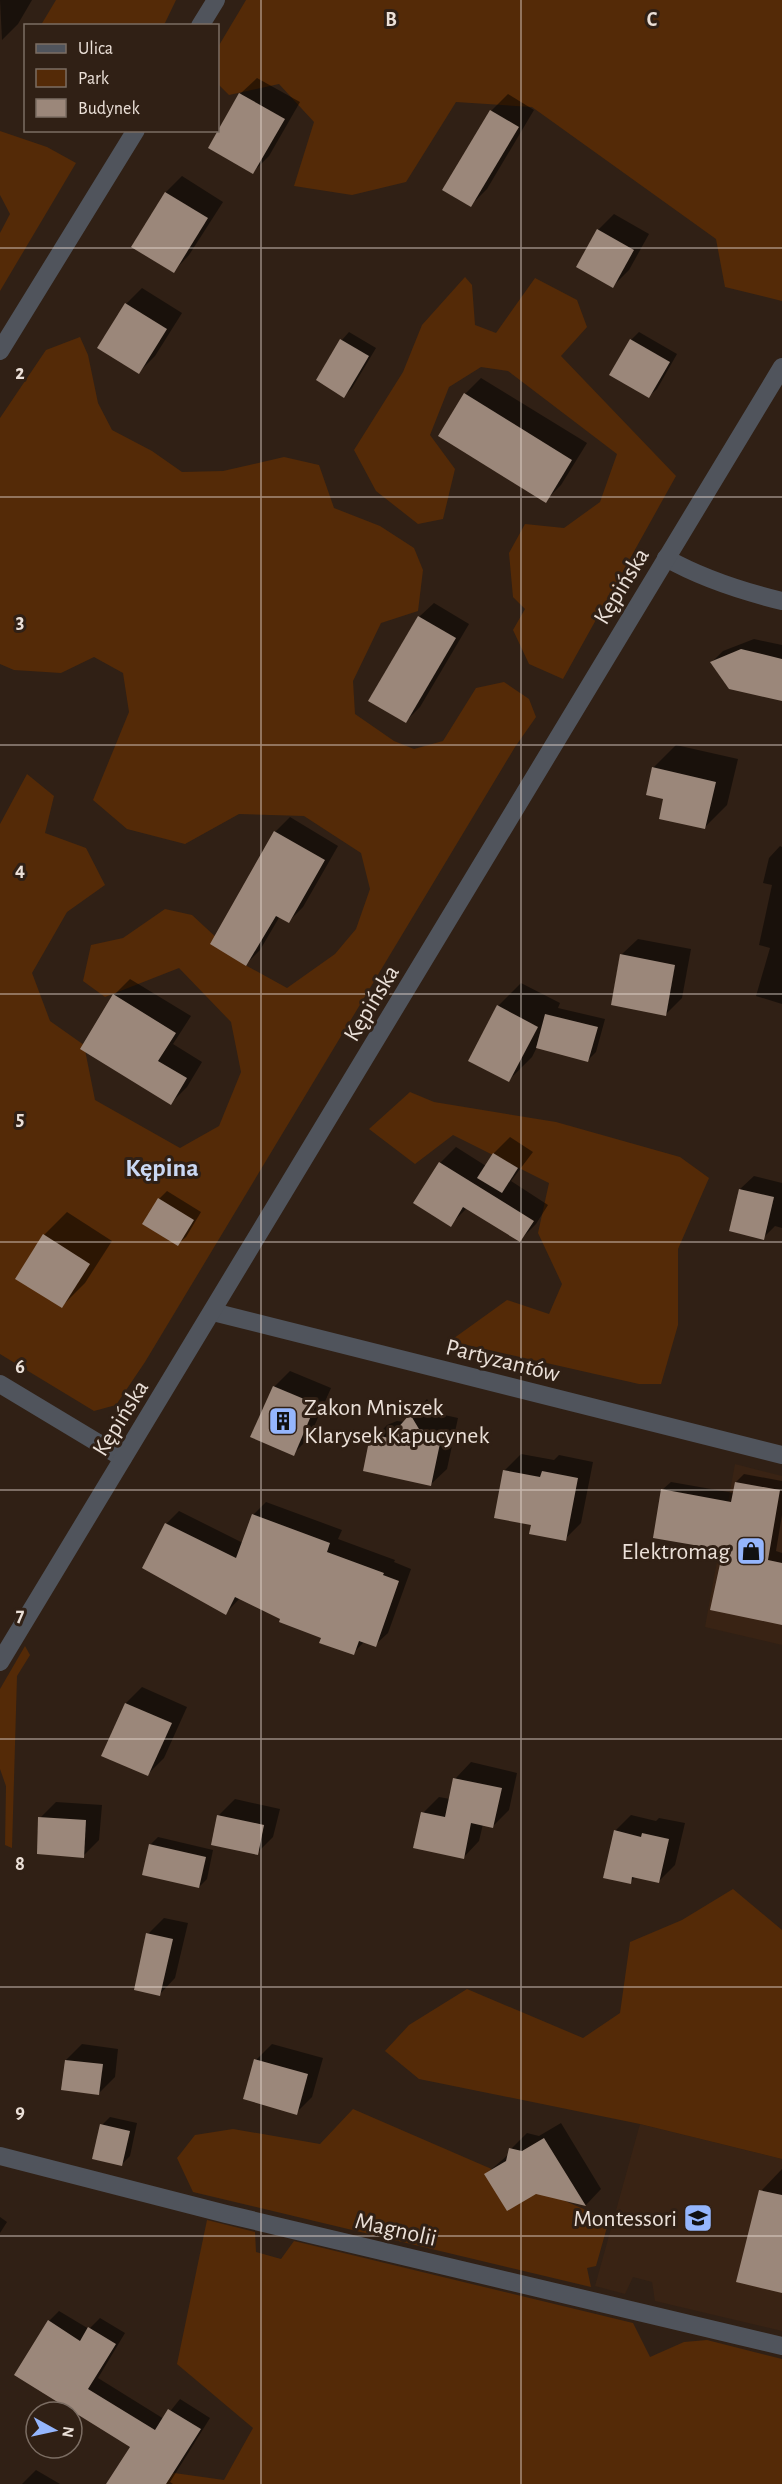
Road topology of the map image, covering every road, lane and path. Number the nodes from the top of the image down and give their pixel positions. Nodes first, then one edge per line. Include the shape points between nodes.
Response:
1 (216, 0) edge
2 (201, 24) edge
3 (135, 132) edge
4 (0, 351) edge
5 (782, 367) edge
6 (666, 558) junction
7 (782, 601) edge
8 (213, 1312) junction
9 (0, 1384) edge
10 (782, 1455) edge
11 (123, 1458) junction
12 (0, 1662) edge
13 (0, 2156) edge
14 (782, 2346) edge

1 - 2 street
3 - 4 street
5 - 6 street, Kępińska
6 - 7 street via 698,576
6 - 8 street, Kępińska
8 - 10 street, Partyzantów
8 - 11 street, Kępińska
9 - 11 street
11 - 12 street, Kępińska
13 - 14 street, Magnolii via 226,2214

